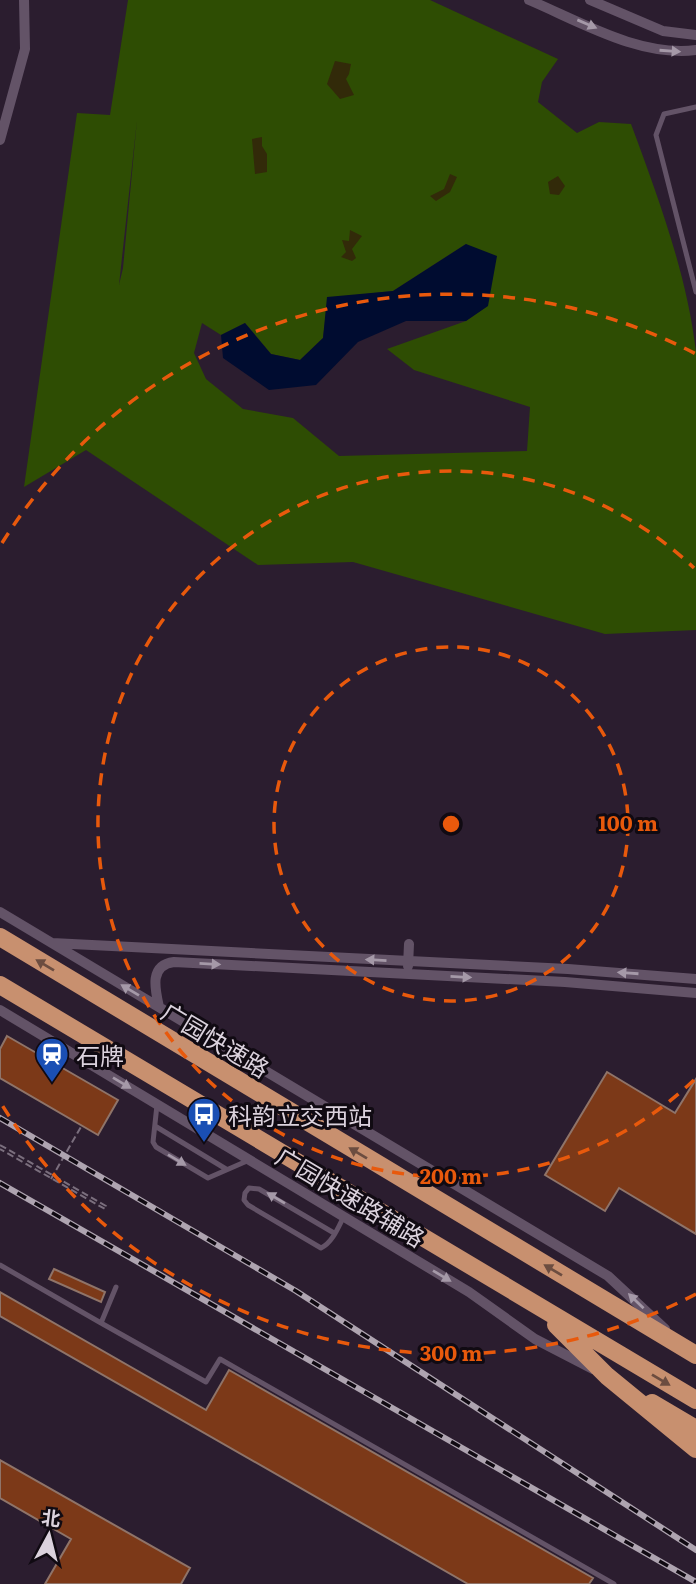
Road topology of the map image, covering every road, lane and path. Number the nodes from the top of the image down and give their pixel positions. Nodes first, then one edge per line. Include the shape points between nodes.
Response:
1 (24, 0) edge
2 (529, 0) edge
3 (590, 0) edge
4 (696, 35) edge
5 (696, 50) edge
6 (696, 107) edge
7 (0, 140) edge
8 (696, 292) edge
9 (0, 912) edge
10 (0, 937) edge
11 (51, 943) junction
12 (409, 944) dead end
13 (408, 961) junction
14 (407, 974) junction
15 (696, 979) edge
16 (0, 985) edge
17 (696, 993) edge
18 (159, 1007) junction
19 (0, 1010) edge
20 (157, 1104) junction
21 (82, 1125) dead end
22 (155, 1126) junction
23 (0, 1147) edge
24 (249, 1160) junction
25 (226, 1169) junction
26 (51, 1179) junction
27 (344, 1217) junction
28 (334, 1233) junction
29 (0, 1265) edge
30 (116, 1287) dead end
31 (539, 1308) junction
32 (101, 1322) junction
33 (690, 1352) edge
34 (607, 1376) junction
35 (696, 1400) edge
36 (696, 1429) edge
37 (696, 1449) edge
38 (614, 1584) edge

1 - 7 street via 25,49
2 -> 5 street via 644,48
3 - 4 street via 663,31
6 - 8 lane via 664,114 656,135
9 - 11 street
33 -> 10 highway, 广园快速路
13 -> 11 street
18 -> 11 street
12 - 13 street
13 - 14 street
15 -> 13 street
14 -> 17 street
18 -> 14 street via 156,976 169,963
16 - 31 highway
33 -> 18 street via 608,1276
19 -> 20 street, 广园快速路辅路
20 - 22 lane
20 - 24 street, 广园快速路辅路
21 - 26 path
22 - 25 lane
22 -> 25 lane via 154,1145 208,1178
23 - 26 path
23 - 26 path via 105,1209
24 - 25 lane
24 - 27 street, 广园快速路辅路
27 - 28 lane
27 -> 34 street, 广园快速路辅路 via 483,1301 535,1339
28 -> 28 lane via 259,1189 249,1188 244,1193 248,1206 317,1246 324,1247
29 - 32 lane
30 - 32 lane
31 - 34 highway
31 -> 35 highway
32 - 38 lane via 206,1382 220,1359
34 - 36 highway
34 - 37 highway

